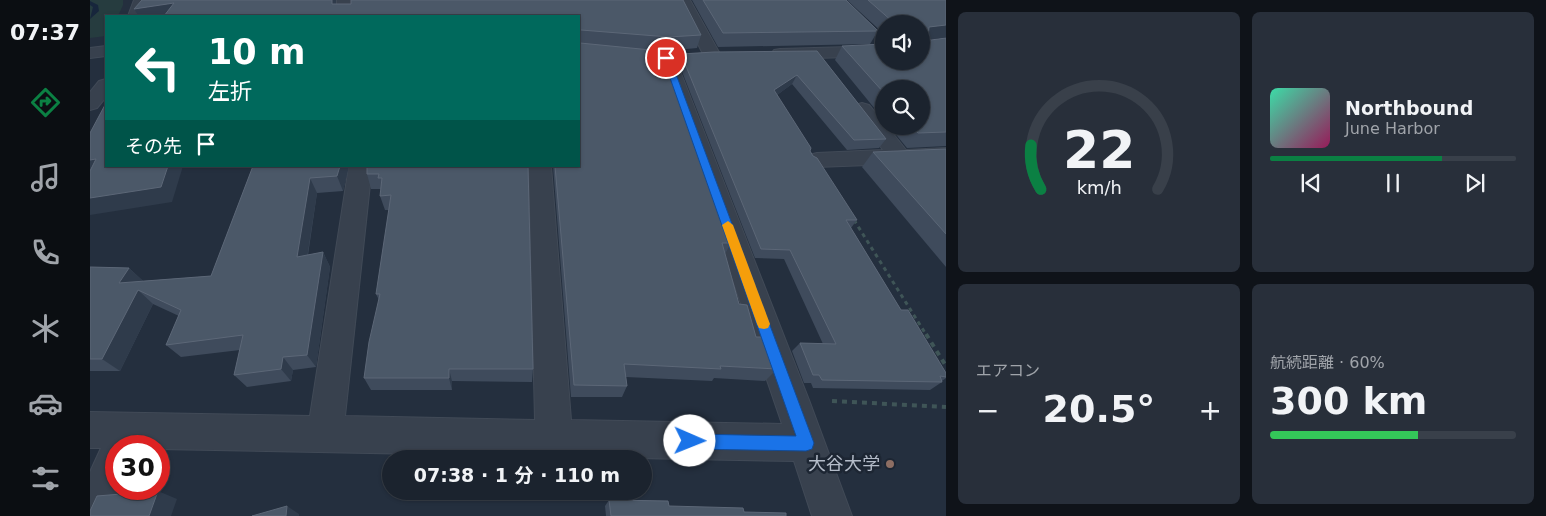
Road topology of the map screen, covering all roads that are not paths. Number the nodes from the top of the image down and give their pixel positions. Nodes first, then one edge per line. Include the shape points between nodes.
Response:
1 (141, 0) edge
2 (344, 0) edge
3 (683, 0) edge
4 (136, 15) edge
5 (345, 15) edge
6 (875, 47) edge
7 (105, 51) edge
8 (90, 53) edge
9 (711, 54) junction
10 (730, 54) edge
11 (759, 54) edge
12 (105, 86) edge
13 (853, 98) edge
14 (90, 104) edge
15 (946, 155) edge
16 (900, 157) junction
17 (817, 160) edge
18 (361, 167) edge
19 (540, 167) edge
20 (90, 430) edge
21 (325, 434) junction
22 (105, 437) edge
23 (554, 439) junction
24 (170, 442) edge
25 (806, 443) junction
26 (105, 483) edge
27 (90, 516) edge
28 (832, 516) edge

1 - 4 street
2 - 5 street
3 - 9 street
6 - 11 street via 824,61
7 - 8 street
9 - 10 street
9 - 25 street via 673,57
12 - 14 street
13 - 16 street
15 - 16 street
16 - 17 street
18 - 21 street
19 - 23 street
20 - 22 street
21 - 23 street
21 - 24 street
23 - 25 street
25 - 28 street
26 - 27 street

